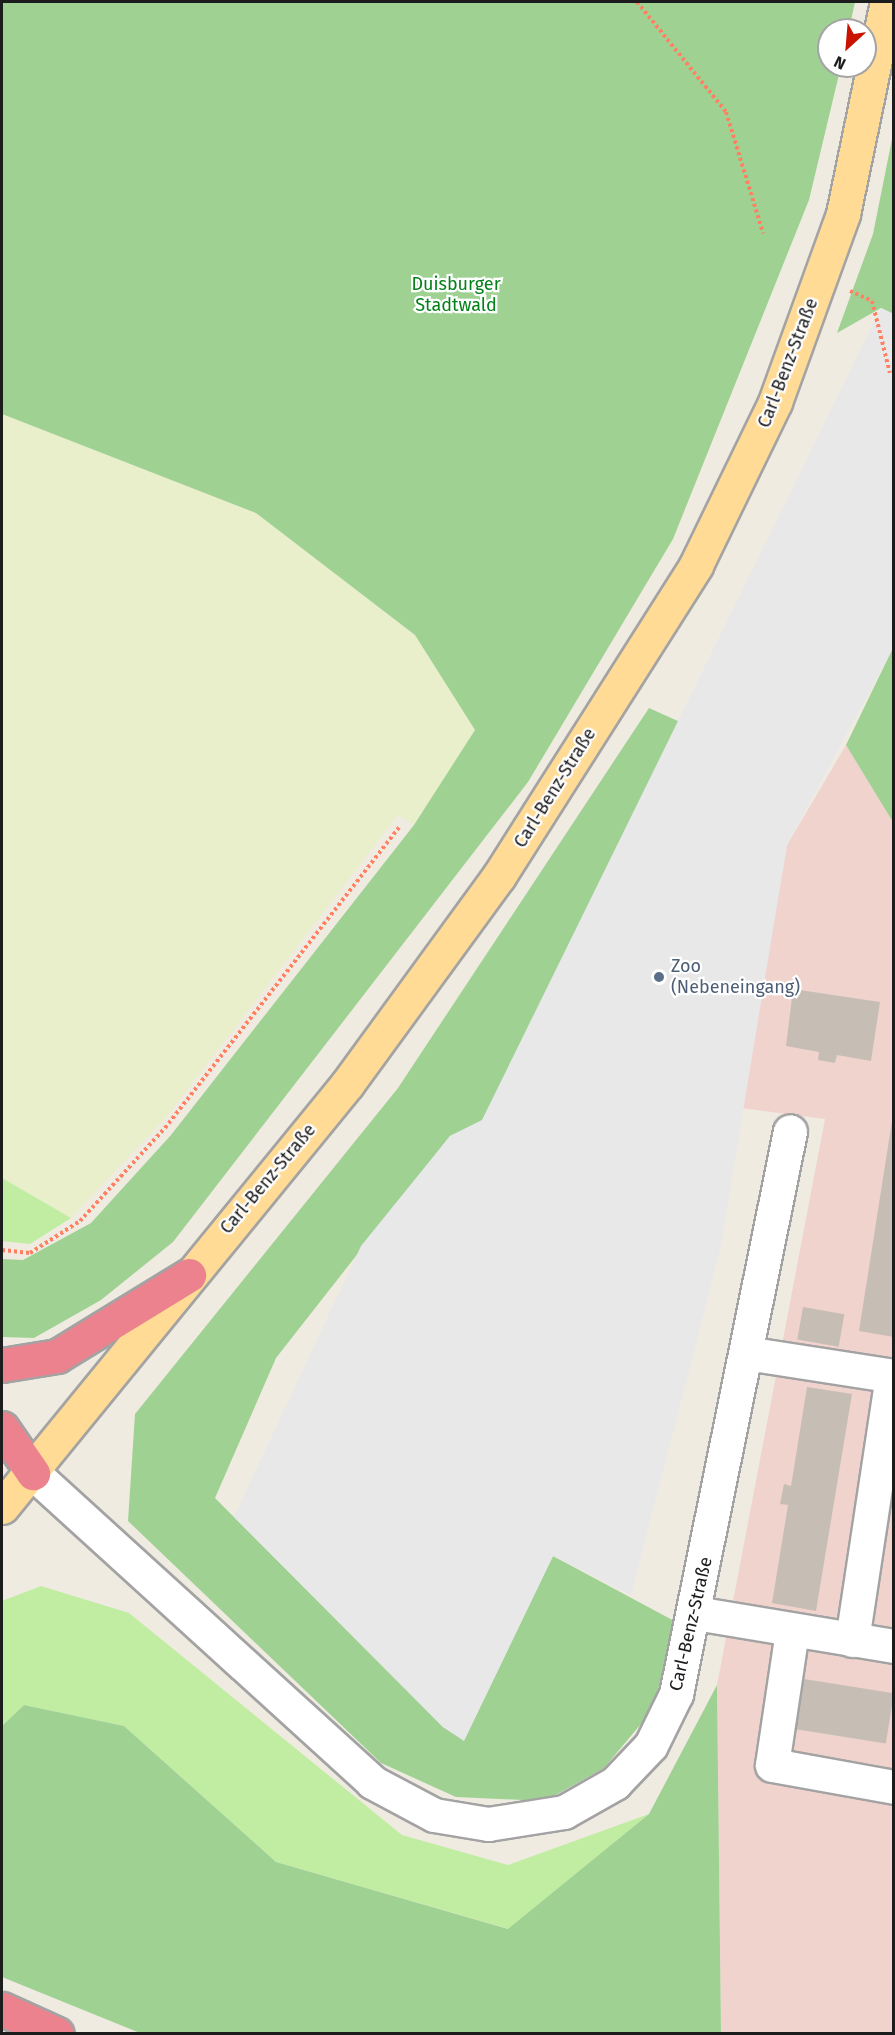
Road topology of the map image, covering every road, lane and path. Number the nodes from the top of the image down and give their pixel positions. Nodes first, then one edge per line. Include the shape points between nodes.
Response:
1 (636, 2) edge
2 (887, 2) edge
3 (763, 232) dead end
4 (821, 277) junction
5 (894, 366) edge
6 (399, 827) dead end
7 (790, 1131) dead end
8 (2, 1250) edge
9 (189, 1275) junction
10 (746, 1353) junction
11 (2, 1365) edge
12 (893, 1376) edge
13 (2, 1428) edge
14 (2, 1456) edge
15 (33, 1473) junction
16 (2, 1507) edge
17 (695, 1613) junction
18 (792, 1631) junction
19 (852, 1640) junction
20 (894, 1646) edge
21 (894, 1787) edge
22 (2, 2009) edge
23 (57, 2034) edge

1 - 3 path via 726,112
2 - 4 main road, Carl-Benz-Straße via 843,214
4 - 5 path via 872,301 890,373
4 - 9 main road, Carl-Benz-Straße via 775,402 696,565 603,713 499,876 348,1083
6 - 8 path via 165,1128 80,1221 30,1253
7 - 10 street, Carl-Benz-Straße
9 - 11 highway via 57,1356
9 - 15 main road, Carl-Benz-Straße
10 - 12 street
10 - 17 street, Carl-Benz-Straße
12 - 19 street
13 - 15 highway
14 - 15 highway
15 - 16 main road, Carl-Benz-Straße
15 - 17 street, Carl-Benz-Straße via 372,1782 434,1815 488,1824 564,1812 615,1783 651,1745 676,1694
17 - 18 street
18 - 19 street
18 - 21 street via 772,1765
19 - 20 street
22 - 23 highway

